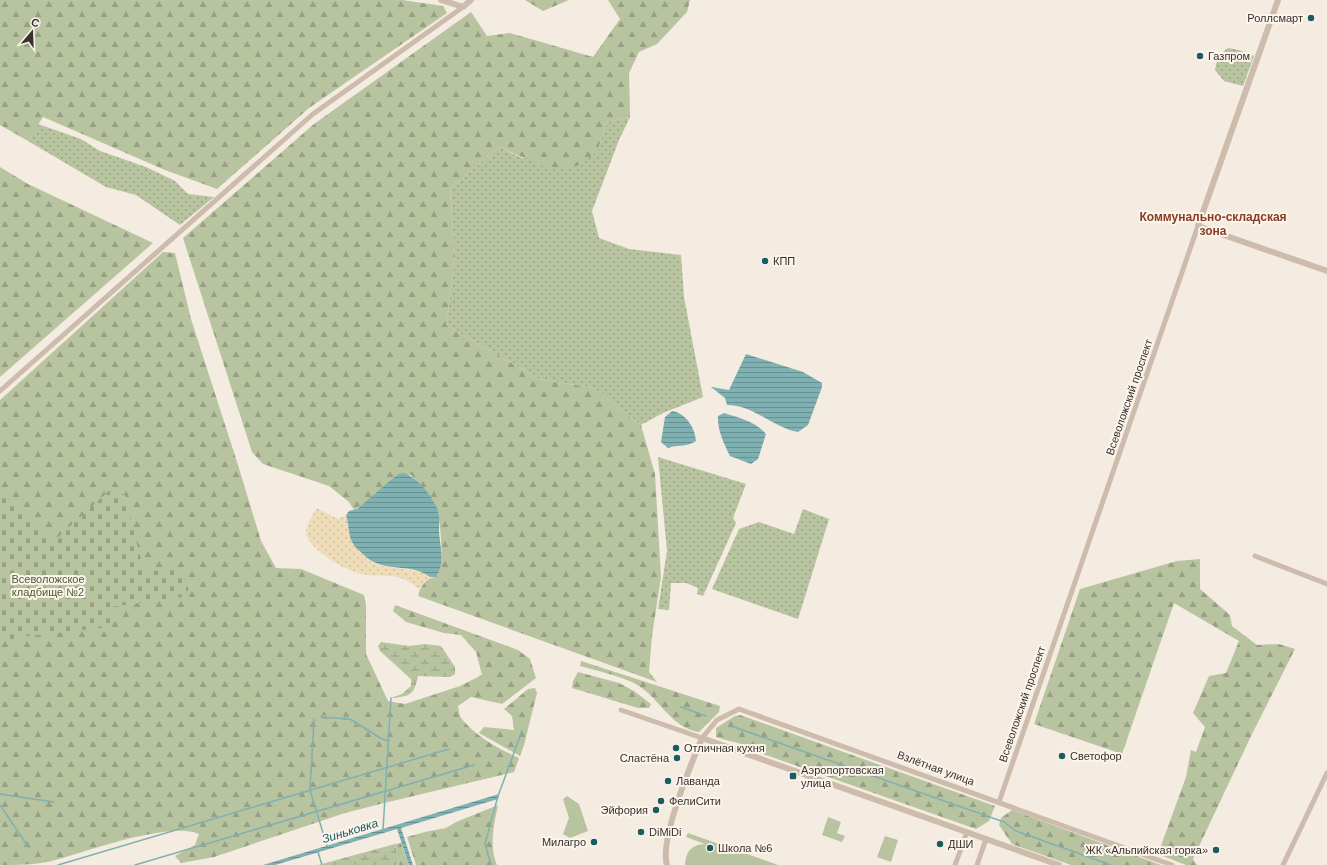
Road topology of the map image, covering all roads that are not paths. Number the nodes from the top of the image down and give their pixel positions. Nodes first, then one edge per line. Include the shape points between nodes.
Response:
1 (441, 0) edge
2 (471, 0) edge
3 (1278, 0) edge
4 (463, 7) junction
5 (1198, 226) junction
6 (1327, 271) edge
7 (0, 391) edge
8 (1255, 556) dead end
9 (1327, 584) edge
10 (621, 710) dead end
11 (702, 738) junction
12 (1327, 773) edge
13 (999, 802) junction
14 (967, 832) junction
15 (986, 839) junction
16 (667, 865) edge
17 (955, 865) edge
18 (977, 865) edge
19 (1059, 865) edge
20 (1172, 865) edge
21 (1283, 865) edge

1 - 4 street
2 - 4 street
3 - 5 street, Всеволожский проспект
4 - 7 street via 313,114
5 - 6 street
5 - 13 street, Всеволожский проспект
8 - 9 street
10 - 11 street
11 - 13 street, Взлётная улица via 717,720 739,709
11 - 14 street
11 - 16 street via 668,831 665,848
12 - 21 street
13 - 20 street, Взлётная улица
14 - 15 street
14 - 17 street
15 - 18 street
15 - 19 street

